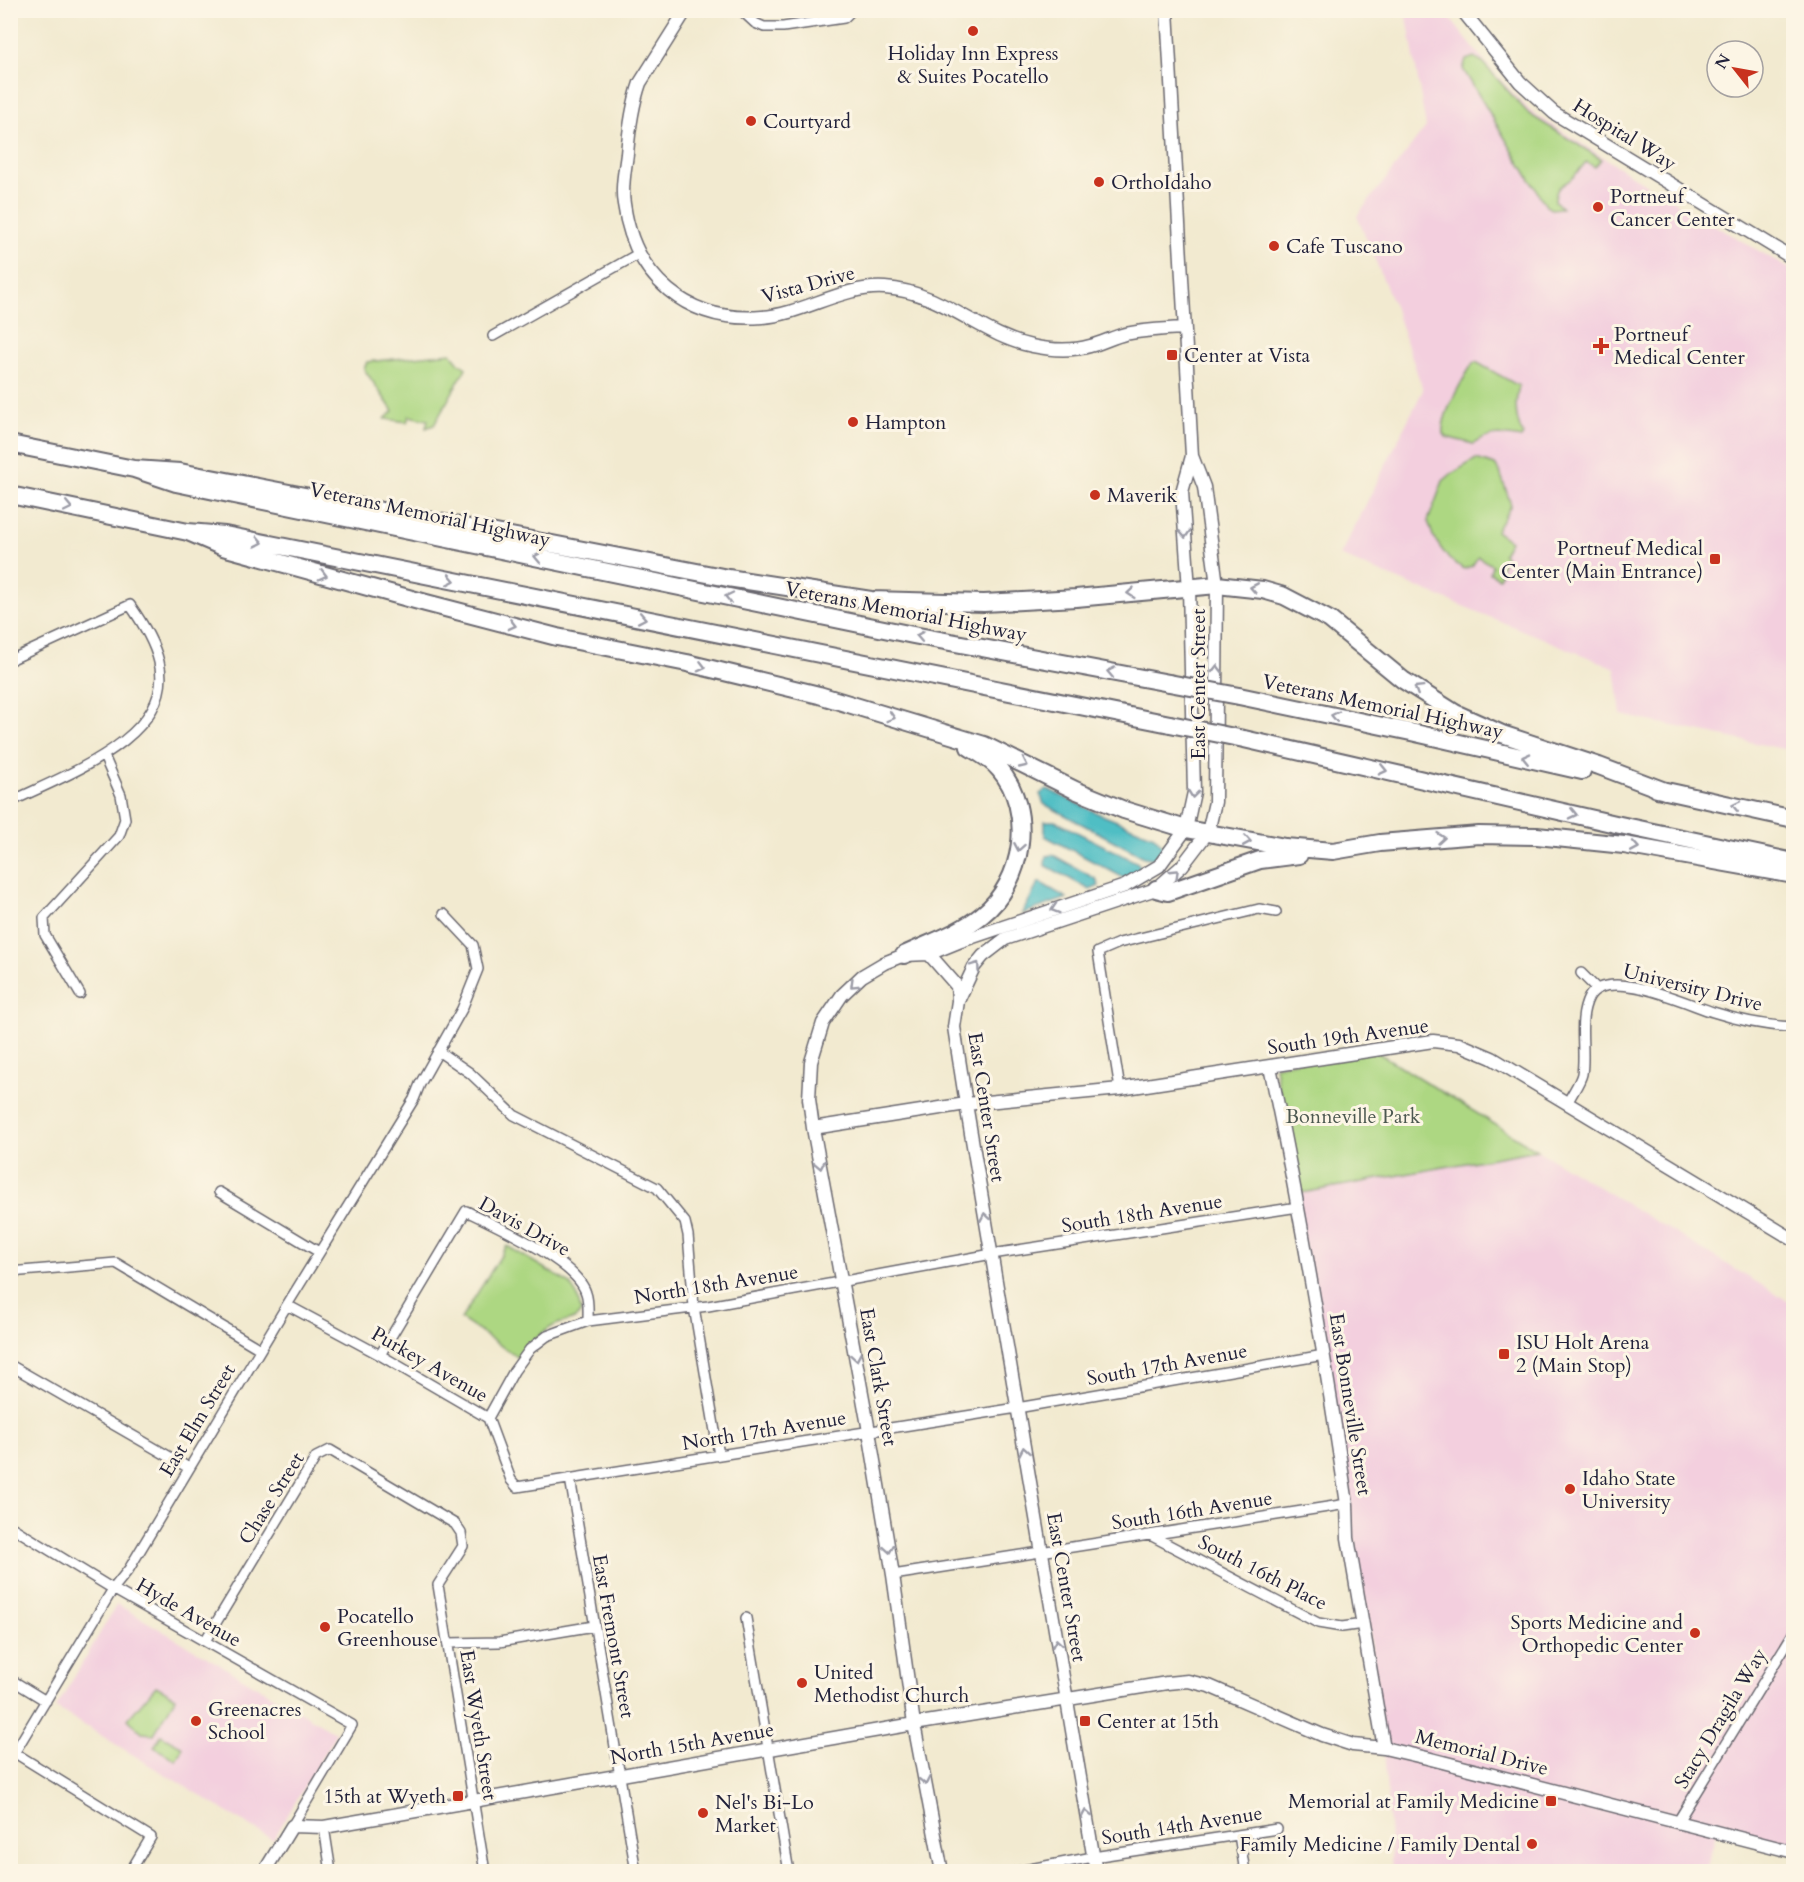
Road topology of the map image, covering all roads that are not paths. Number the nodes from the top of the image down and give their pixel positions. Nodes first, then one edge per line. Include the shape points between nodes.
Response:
1 (686, 10) edge
2 (741, 10) edge
3 (852, 10) edge
4 (1167, 10) edge
5 (1462, 10) edge
6 (638, 254) junction
7 (1794, 259) edge
8 (1184, 328) junction
9 (493, 336) dead end
10 (10, 444) edge
11 (1192, 456) junction
12 (134, 469) junction
13 (10, 495) edge
14 (188, 532) junction
15 (1217, 585) junction
16 (1189, 589) junction
17 (10, 660) edge
18 (951, 736) junction
19 (104, 756) junction
20 (1665, 791) junction
21 (10, 802) edge
22 (1794, 819) edge
23 (1186, 829) junction
24 (1208, 832) junction
25 (1333, 851) junction
26 (1794, 862) edge
27 (1794, 875) edge
28 (1156, 889) junction
29 (1276, 912) dead end
30 (444, 914) dead end
31 (930, 954) junction
32 (904, 955) junction
33 (1581, 973) dead end
34 (1596, 988) junction
35 (80, 994) dead end
36 (958, 1001) junction
37 (1794, 1027) edge
38 (438, 1051) junction
39 (1270, 1067) junction
40 (1120, 1089) junction
41 (1568, 1102) junction
42 (966, 1104) junction
43 (813, 1128) junction
44 (219, 1192) dead end
45 (1298, 1207) junction
46 (1794, 1240) edge
47 (319, 1252) junction
48 (992, 1254) junction
49 (10, 1272) edge
50 (842, 1282) junction
51 (287, 1305) junction
52 (694, 1307) junction
53 (588, 1321) junction
54 (260, 1348) junction
55 (380, 1355) junction
56 (1324, 1355) junction
57 (10, 1365) edge
58 (1017, 1408) junction
59 (488, 1418) junction
60 (869, 1431) junction
61 (719, 1455) junction
62 (189, 1468) junction
63 (570, 1478) junction
64 (518, 1487) joint
65 (1347, 1504) junction
66 (431, 1510) joint
67 (10, 1526) edge
68 (1150, 1535) junction
69 (1041, 1553) junction
70 (893, 1575) junction
71 (113, 1589) junction
72 (746, 1618) dead end
73 (1363, 1624) junction
74 (594, 1626) junction
75 (1794, 1632) edge
76 (205, 1641) junction
77 (448, 1643) junction
78 (10, 1679) edge
79 (1067, 1700) junction
80 (46, 1701) junction
81 (914, 1724) junction
82 (1384, 1748) junction
83 (769, 1749) junction
84 (13, 1757) edge
85 (620, 1776) junction
86 (474, 1801) junction
87 (1677, 1823) junction
88 (292, 1826) junction
89 (324, 1827) junction
90 (1277, 1829) dead end
91 (1239, 1835) junction
92 (1794, 1852) edge
93 (1093, 1857) junction
94 (130, 1872) edge
95 (264, 1872) edge
96 (331, 1872) edge
97 (485, 1872) edge
98 (636, 1872) edge
99 (789, 1872) edge
100 (942, 1872) edge
101 (1014, 1872) edge
102 (1096, 1872) edge
103 (1245, 1872) edge

1 - 6 street, Vista Drive via 640,83 630,119 623,201 628,230
2 - 3 street via 764,27 844,18
4 - 8 street, East Center Street
5 - 7 street, Hospital Way via 1520,82 1554,113
6 - 8 street, Vista Drive via 657,280 683,301 745,318 786,313 851,292 884,288 933,298 1016,342 1042,348 1074,349 1123,334
6 - 9 street
8 - 11 street, East Center Street
10 - 12 highway, Veterans Memorial Highway
11 - 15 street, East Center Street via 1204,487
11 -> 16 street, East Center Street via 1182,492
16 -> 12 highway via 984,603 871,600 728,578 180,472
20 -> 12 highway, Veterans Memorial Highway, bridge via 1411,732 176,483
13 -> 14 highway
14 -> 18 highway via 223,547 426,603 557,637 819,695
14 -> 26 highway, bridge via 237,537 1244,739
15 - 16 highway
20 -> 15 highway via 1502,734 1455,713 1402,680 1330,620 1284,596 1244,586
24 -> 15 street, East Center Street via 1217,783
16 -> 23 street, East Center Street via 1194,792
17 - 19 street via 130,605 146,629 160,663 160,685 155,705 138,730
18 -> 23 highway via 984,745 1124,810
18 -> 32 highway via 999,768 1020,812 1020,847 1004,891 983,915
19 - 21 street
19 - 35 street via 121,795 125,819 119,836 44,918 45,935
22 -> 20 highway, Veterans Memorial Highway
23 - 24 highway
23 -> 31 street, East Center Street via 1159,866 1125,886
24 -> 25 highway via 1285,847
28 -> 24 street, East Center Street via 1182,866
25 -> 27 highway via 1479,835 1537,836 1624,845
25 - 28 highway via 1260,860 1168,892
36 -> 28 street, East Center Street via 974,967 1005,939
29 - 40 street via 1259,909 1119,943 1098,952
30 - 38 street, East Elm Street via 473,945 478,969 470,994
31 - 32 street, East Clark Street
31 - 36 street via 957,986
32 -> 43 street, East Clark Street via 862,976 842,995 823,1023 811,1062 809,1099
33 - 34 street
34 - 37 street, University Drive via 1628,985 1715,1012
34 - 41 street, University Drive via 1583,1020 1582,1077
36 - 42 street, East Center Street via 954,1027
38 - 47 street, East Elm Street via 414,1098
38 - 52 street via 470,1073 514,1115 657,1188 685,1222
39 - 40 street, South 19th Avenue
39 - 41 street, South 19th Avenue via 1432,1041 1459,1044 1492,1058
39 - 45 street, East Bonneville Street
40 - 42 street, South 19th Avenue
41 - 46 street, South 19th Avenue
42 - 43 street, South 19th Avenue
48 -> 42 street, East Center Street
43 -> 50 street, East Clark Street
44 - 47 street
45 - 48 street, South 18th Avenue
45 - 56 street, East Bonneville Street
47 - 51 street, East Elm Street
48 - 50 street, North 18th Avenue
48 - 58 street, East Center Street
49 - 54 street via 116,1263
50 - 52 street, North 18th Avenue
50 -> 60 street, East Clark Street
51 - 54 street, East Elm Street
51 - 55 street, Purkey Avenue
52 - 53 street, North 18th Avenue
52 - 61 street
53 - 55 street, Davis Drive via 586,1293 575,1275 550,1256 466,1211
53 - 59 street, North 18th Avenue via 547,1336 530,1349
54 - 62 street, East Elm Street
55 - 59 street, Purkey Avenue
56 - 58 street, South 17th Avenue
56 - 65 street, East Bonneville Street
57 - 62 street
58 - 60 street, North 17th Avenue
69 -> 58 street, East Center Street
59 - 64 street, Purkey Avenue
60 - 61 street, North 17th Avenue
60 -> 70 street, East Clark Street
61 - 63 street, North 17th Avenue
62 - 71 street, East Elm Street
63 - 64 street, North 17th Avenue
63 - 74 street, East Fremont Street
65 - 68 street, South 16th Avenue
65 - 73 street, East Bonneville Street via 1347,1538
66 - 76 street, Chase Street via 330,1450 316,1457
66 - 77 street, East Wyeth Street via 455,1524 463,1546 438,1585
67 - 71 street, Hyde Avenue
68 - 69 street, South 16th Avenue
68 - 73 street, South 16th Place via 1318,1623 1342,1627
69 - 70 street, South 16th Avenue
79 -> 69 street, East Center Street
70 - 81 street, East Clark Street
71 - 76 street, Hyde Avenue
71 - 80 street, East Elm Street
72 - 83 street
73 - 82 street, East Bonneville Street
74 - 77 street via 499,1642
74 - 85 street, East Fremont Street
75 - 87 street, Stacy Dragila Way
76 - 88 street, Hyde Avenue via 352,1725
77 - 86 street, East Wyeth Street
78 - 80 street
79 - 81 street, North 15th Avenue
79 - 82 street, Memorial Drive via 1188,1681 1209,1686 1322,1735 1353,1745
93 -> 79 street, East Center Street
80 - 84 street, East Elm Street
81 - 83 street, North 15th Avenue
81 -> 100 street, East Clark Street
82 - 87 street, Memorial Drive
83 - 85 street, North 15th Avenue
83 - 99 street
84 - 94 street via 151,1837
85 - 86 street, North 15th Avenue
85 - 98 street, East Fremont Street
86 - 89 street, North 15th Avenue
86 - 97 street, East Wyeth Street
87 - 92 street, Memorial Drive
88 - 89 street, North 15th Avenue
88 - 95 street
89 - 96 street
90 - 91 street, South 14th Avenue
91 - 93 street, South 14th Avenue
91 - 103 street
93 - 101 street, South 14th Avenue
93 - 102 street, East Center Street

